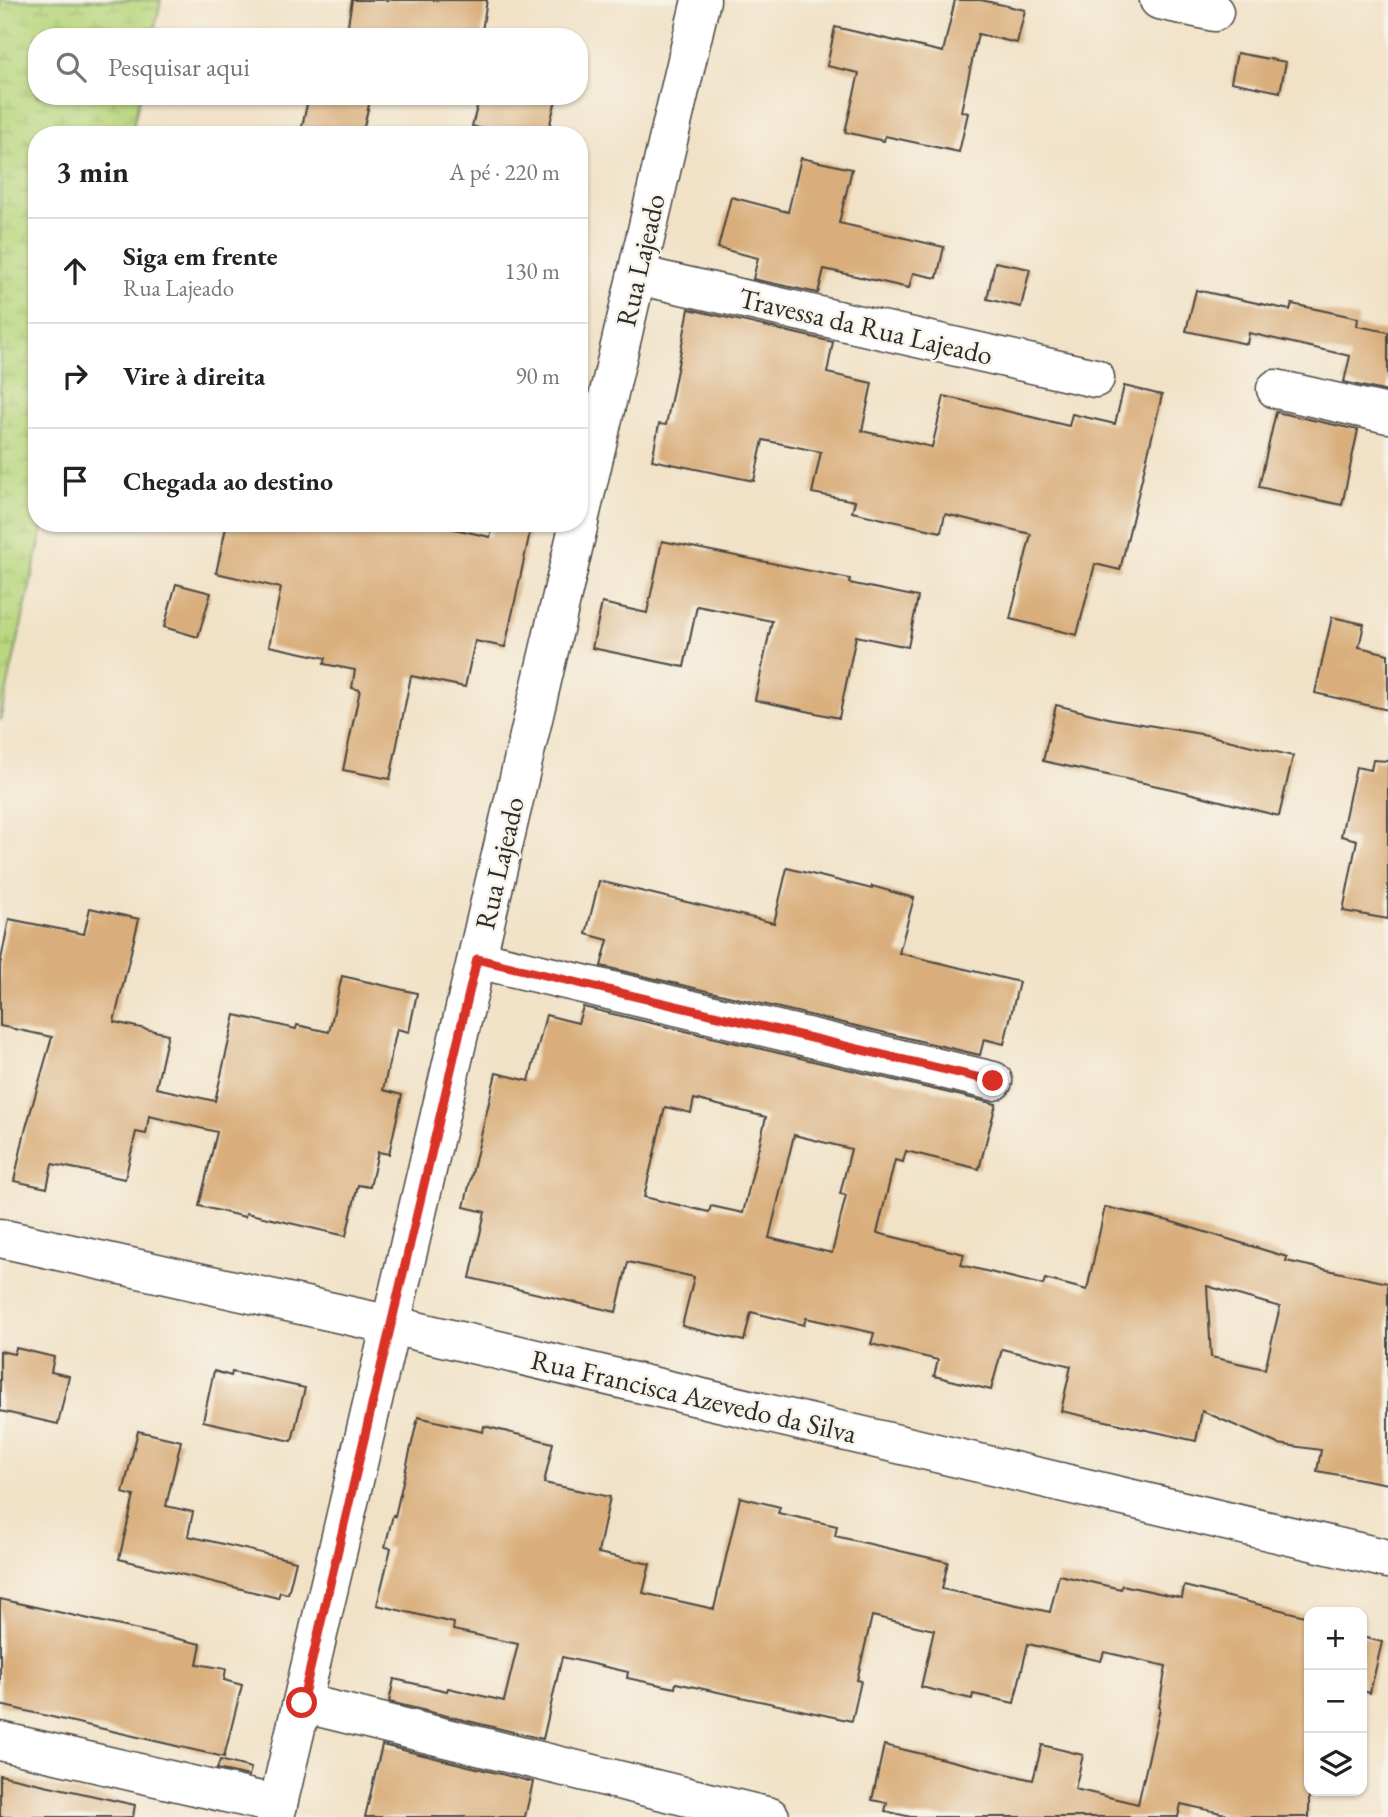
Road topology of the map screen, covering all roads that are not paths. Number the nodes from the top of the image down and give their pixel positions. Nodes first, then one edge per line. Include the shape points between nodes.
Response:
1 (701, 0) edge
2 (1159, 0) edge
3 (1214, 12) dead end
4 (637, 275) junction
5 (1094, 377) dead end
6 (1276, 389) dead end
7 (1388, 414) edge
8 (588, 484) edge
9 (577, 532) edge
10 (477, 959) junction
11 (993, 1081) dead end
12 (0, 1238) edge
13 (391, 1325) junction
14 (1388, 1559) edge
15 (302, 1703) junction
16 (0, 1741) edge
17 (277, 1811) edge
18 (770, 1817) edge

1 - 4 street, Rua Lajeado
2 - 3 street
4 - 5 street, Travessa da Rua Lajeado
4 - 8 street, Rua Lajeado
6 - 7 street
9 - 10 street, Rua Lajeado
10 - 11 street
10 - 13 street, Rua Lajeado
12 - 13 street, Rua Francisca Azevedo da Silva
13 - 14 street, Rua Francisca Azevedo da Silva
13 - 15 street, Rua Lajeado
15 - 17 street, Rua Lajeado
15 - 18 street
16 - 17 street

